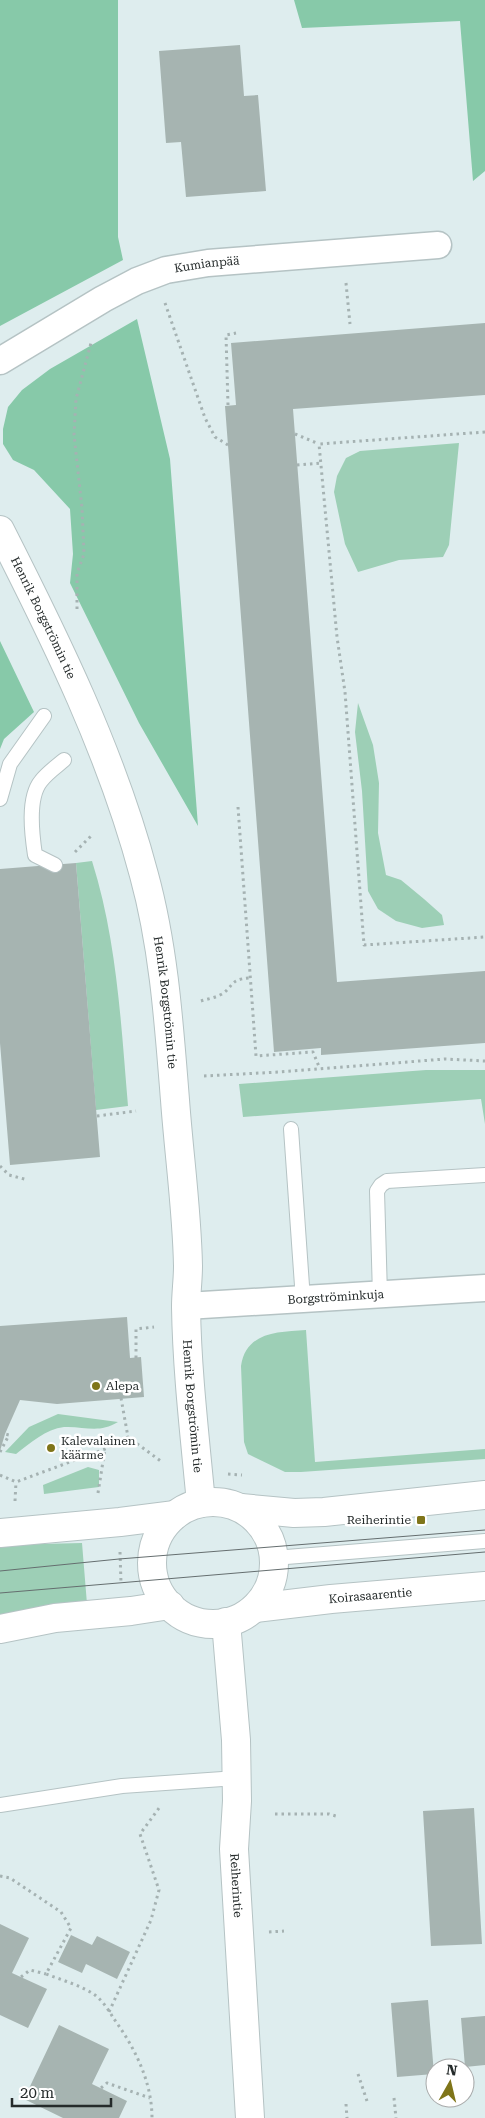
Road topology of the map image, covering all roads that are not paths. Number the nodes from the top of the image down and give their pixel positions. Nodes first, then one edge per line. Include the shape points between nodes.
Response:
1 (438, 245) dead end
2 (0, 361) edge
3 (0, 530) edge
4 (44, 716) dead end
5 (64, 760) dead end
6 (0, 799) edge
7 (55, 864) dead end
8 (291, 1128) dead end
9 (485, 1176) edge
10 (485, 1288) edge
11 (380, 1295) junction
12 (304, 1300) junction
13 (186, 1306) junction
14 (485, 1495) edge
15 (201, 1503) junction
16 (241, 1508) junction
17 (175, 1515) junction
18 (0, 1533) edge
19 (485, 1541) edge
20 (274, 1558) junction
21 (485, 1586) edge
22 (170, 1606) junction
23 (255, 1608) junction
24 (226, 1622) junction
25 (0, 1629) edge
26 (237, 1778) junction
27 (0, 1805) edge
28 (250, 2118) edge

1 - 2 street, Kumianpää via 208,263 166,270 103,299
3 - 13 street, Henrik Borgströmin tie via 88,718 114,781 144,875 160,952 173,1080 188,1266
4 - 6 lane via 10,764
5 - 7 lane via 40,782 31,830 35,855
8 - 12 lane
9 - 11 lane via 381,1184 377,1190
10 - 11 street, Borgströminkuja
11 - 12 street, Borgströminkuja
12 - 13 street, Borgströminkuja
13 - 15 street, Henrik Borgströmin tie
14 - 16 street via 324,1512
15 - 16 street
15 - 17 street
16 - 20 street via 266,1531
17 - 18 street
17 - 22 street via 160,1534 152,1568 158,1588
19 - 20 lane
20 - 23 street via 270,1584
21 - 23 street, Koirasaarentie
22 - 24 street via 196,1621
22 - 25 street via 55,1618
23 - 24 street
24 - 26 street, Reiherintie
26 - 27 lane via 122,1786
26 - 28 street, Reiherintie via 234,1849

